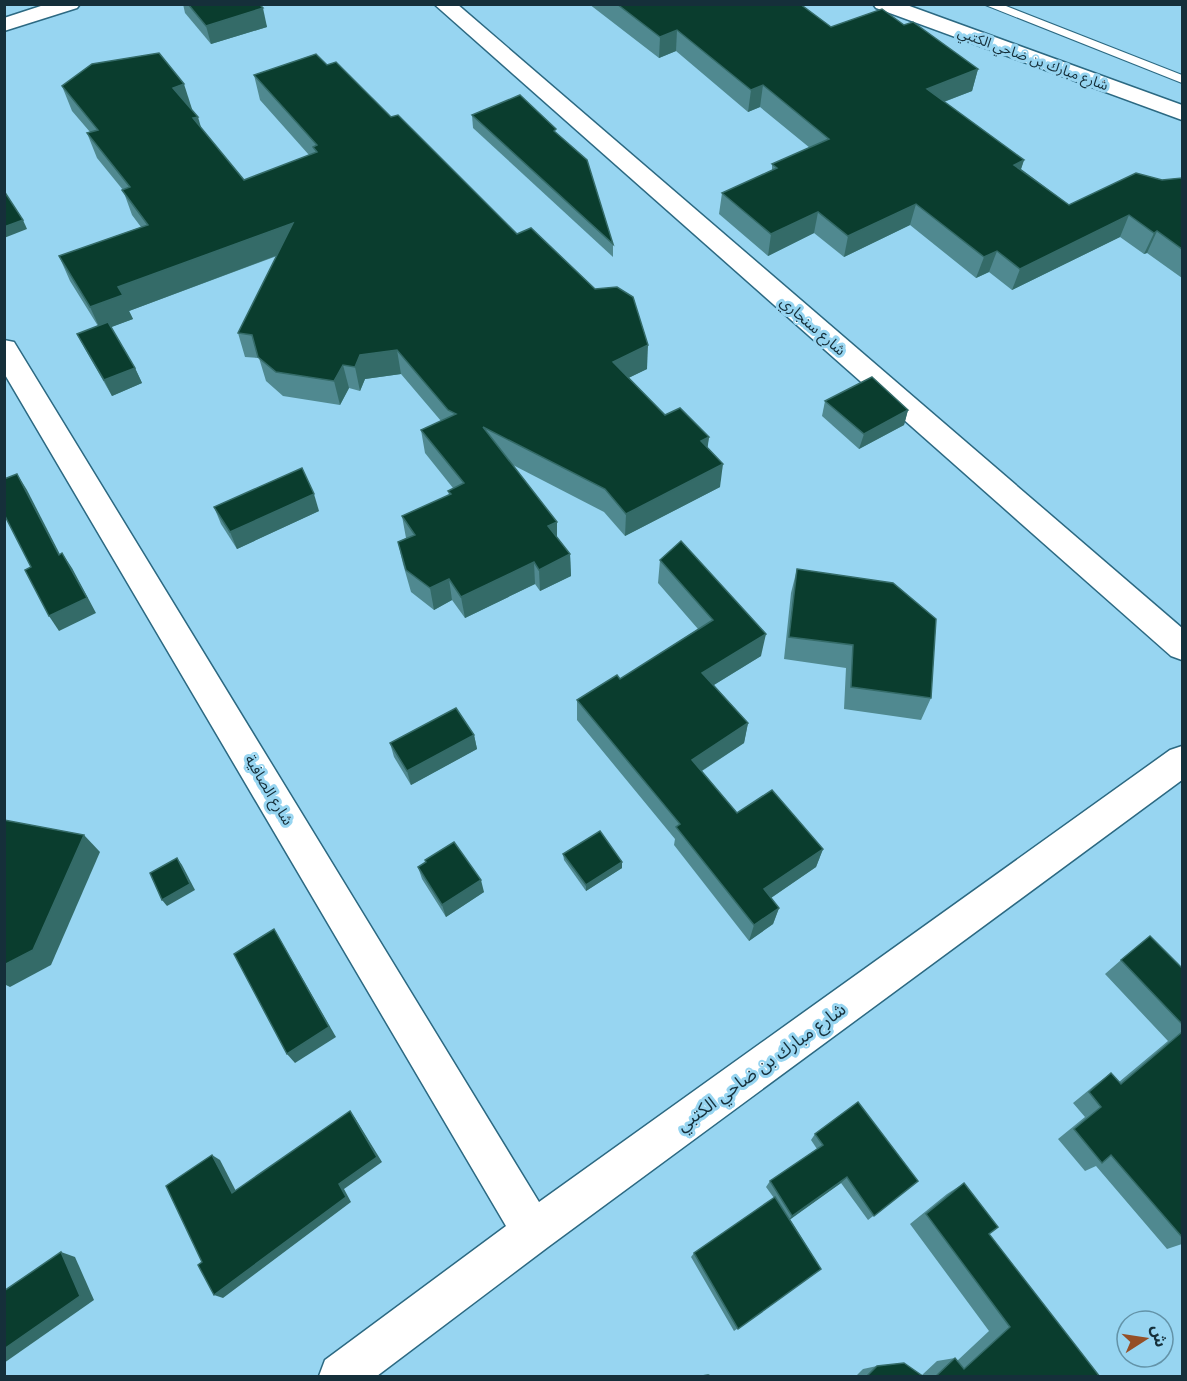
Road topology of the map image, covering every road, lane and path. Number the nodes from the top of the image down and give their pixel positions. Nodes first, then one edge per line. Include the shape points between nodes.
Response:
1 (70, 4) edge
2 (444, 4) edge
3 (883, 4) edge
4 (989, 4) edge
5 (4, 24) edge
6 (1182, 79) edge
7 (1182, 113) edge
8 (4, 349) edge
9 (1182, 647) edge
10 (1182, 761) edge
11 (534, 1232) junction
12 (341, 1377) edge

1 - 5 street
2 - 9 street, شارع سنجاري
3 - 7 street, شارع مبارك بن ضاحي الكتبي
4 - 6 lane
8 - 11 street, شارع الصافية
10 - 11 street, شارع مبارك بن ضاحي الكتبي
11 - 12 street, شارع مبارك بن ضاحي الكتبي

